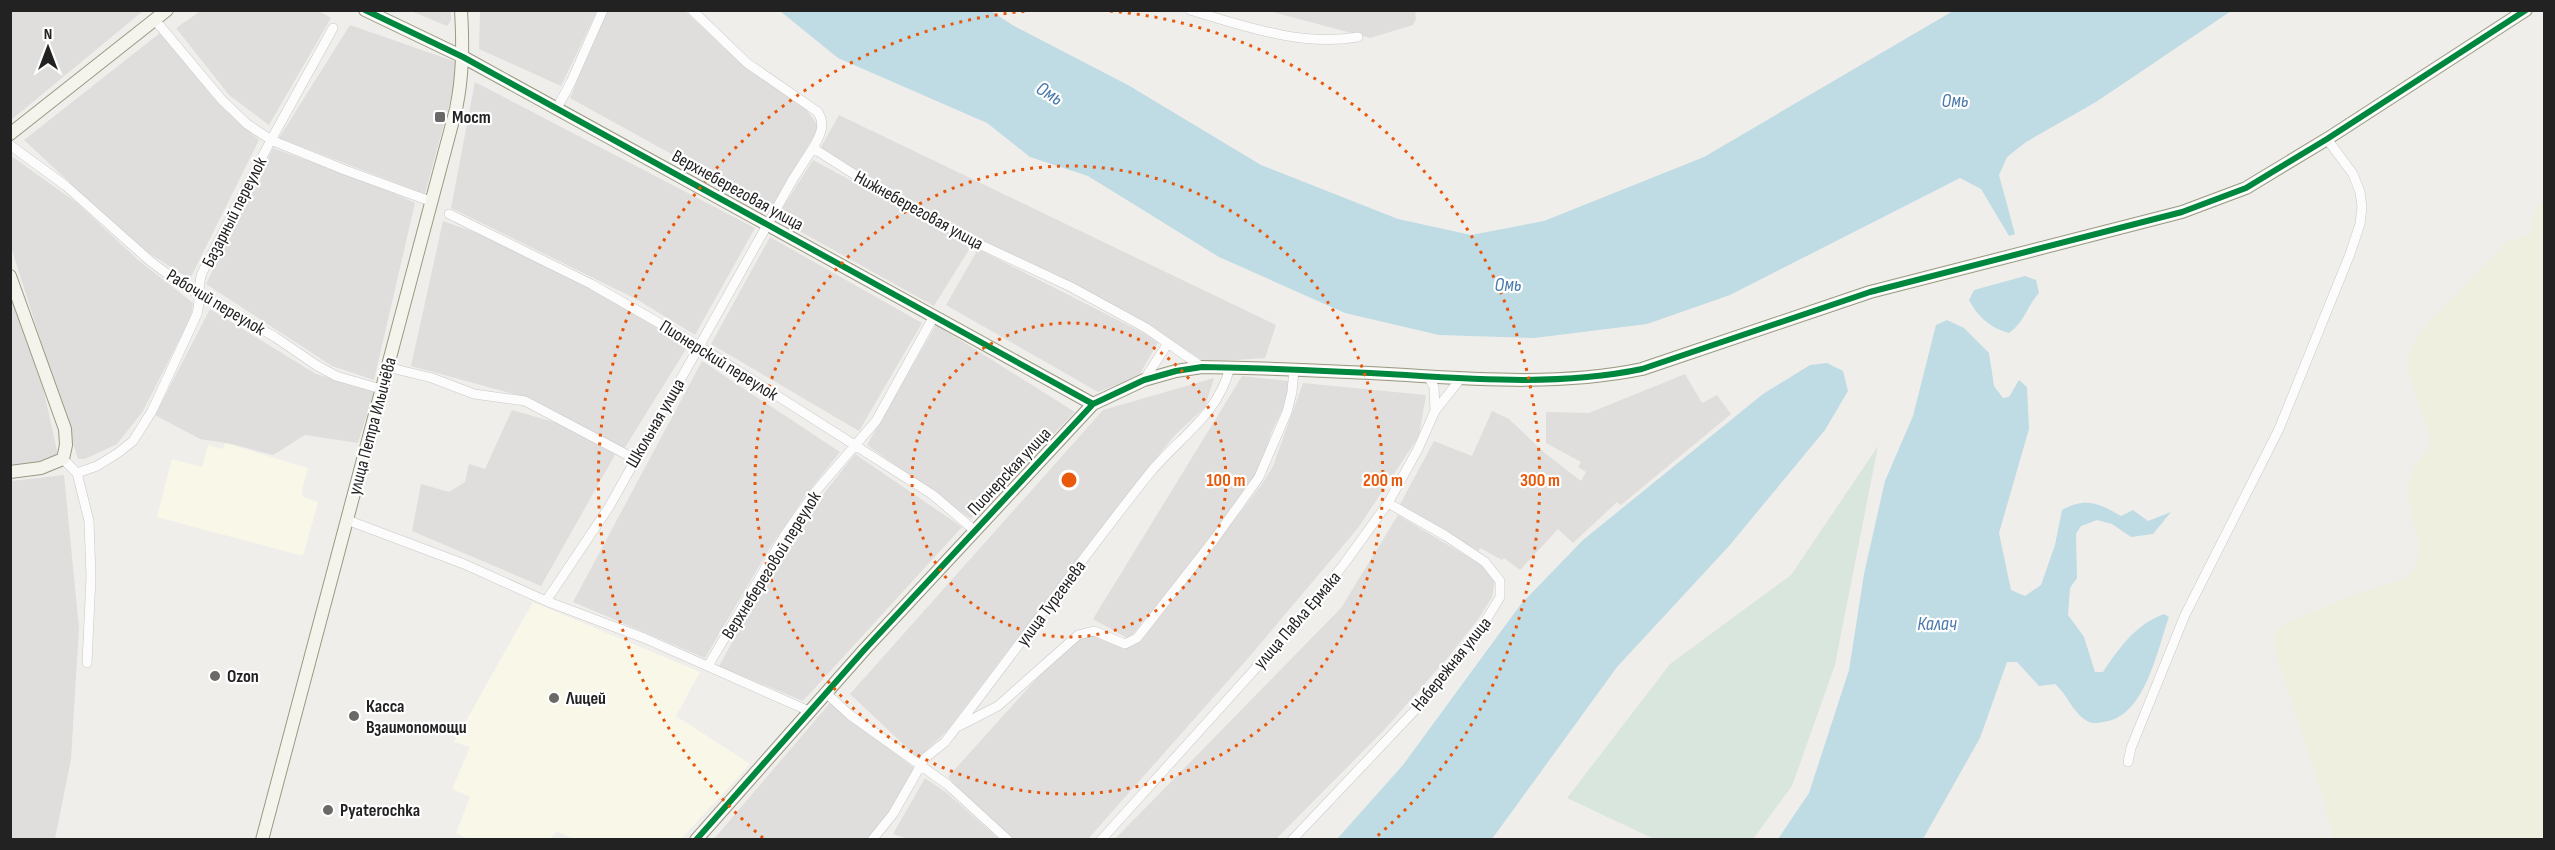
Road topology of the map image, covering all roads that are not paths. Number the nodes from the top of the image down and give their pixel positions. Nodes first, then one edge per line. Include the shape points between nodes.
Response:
1 (365, 10) edge
2 (461, 10) edge
3 (603, 10) edge
4 (692, 10) edge
5 (1190, 10) edge
6 (2526, 10) edge
7 (162, 14) edge
8 (333, 28) dead end
9 (1358, 37) dead end
10 (463, 57) junction
11 (557, 108) junction
12 (10, 134) edge
13 (2327, 139) junction
14 (271, 140) junction
15 (10, 145) edge
16 (813, 148) junction
17 (430, 201) junction
18 (449, 214) dead end
19 (769, 224) junction
20 (10, 276) edge
21 (200, 296) junction
22 (934, 316) junction
23 (1168, 343) junction
24 (699, 346) junction
25 (387, 367) junction
26 (1202, 367) junction
27 (1230, 367) junction
28 (1294, 369) junction
29 (1428, 376) junction
30 (1461, 378) junction
31 (1144, 380) junction
32 (381, 389) junction
33 (1093, 404) junction
34 (1435, 411) junction
35 (855, 447) junction
36 (63, 459) junction
37 (634, 459) junction
38 (10, 472) edge
39 (77, 472) junction
40 (1388, 503) junction
41 (347, 520) junction
42 (974, 530) junction
43 (546, 601) junction
44 (87, 663) dead end
45 (708, 666) junction
46 (826, 693) junction
47 (809, 711) junction
48 (957, 727) junction
49 (2128, 762) dead end
50 (920, 767) junction
51 (262, 840) edge
52 (696, 840) edge
53 (872, 840) edge
54 (1008, 840) edge
55 (1101, 840) edge
56 (1292, 840) edge

1 - 10 street, Верхнебереговая улица
2 - 10 street, улица Петра Ильичёва
3 - 11 street
4 - 16 street via 747,63 818,112 823,129
5 - 9 street via 1287,36
6 - 13 street, Пионерская улица
7 - 12 street
7 - 14 street via 222,100
8 - 14 street, Базарный переулок
10 - 11 street, Верхнебереговая улица
10 - 17 street, улица Петра Ильичёва via 456,109
11 - 19 street, Верхнебереговая улица
13 - 30 street, Пионерская улица via 2246,188 2182,212 1870,292 1642,369 1574,379
13 - 49 street via 2360,192 2360,224 2279,429 2185,615
14 - 17 street
14 - 21 street, Базарный переулок via 202,273
15 - 21 street, Рабочий переулок via 66,186 150,261
16 - 19 street, Школьная улица
16 - 23 street, Нижнебереговая улица via 871,185 1071,287
17 - 25 street, улица Петра Ильичёва
18 - 24 street, Пионерский переулок via 591,284
19 - 22 street, Верхнебереговая улица
19 - 24 street, Школьная улица
20 - 36 street via 65,429
21 - 32 street, Рабочий переулок via 336,376
21 - 39 street, Базарный переулок via 197,314 152,411 133,441 97,465
22 - 33 street, Верхнебереговая улица
22 - 35 street, Верхнебереговой переулок via 876,421
23 - 26 street, Нижнебереговая улица
23 - 31 street
24 - 35 street, Пионерский переулок
24 - 37 street, Школьная улица
25 - 32 street, улица Петра Ильичёва
25 - 37 street via 474,394 525,400
26 - 27 street, Пионерская улица
26 - 31 street, Пионерская улица
27 - 28 street, Пионерская улица
27 - 48 street, улица Тургенева via 1219,397 1208,412 1149,475
28 - 29 street, Пионерская улица
28 - 48 street via 1287,412 1259,477 1137,638 1125,644 1095,631 1078,635 998,706
29 - 30 street, Пионерская улица
29 - 34 street via 1434,387
30 - 34 street, улица Павла Ермака
31 - 33 street, Пионерская улица
32 - 41 street, улица Петра Ильичёва
33 - 42 street, Пионерская улица
34 - 40 street, улица Павла Ермака
35 - 42 street, Пионерский переулок via 933,495
35 - 45 street, Верхнебереговой переулок via 815,492 786,533
36 - 38 street via 41,468
36 - 39 street
37 - 43 street, Школьная улица via 609,507
39 - 44 street via 91,547
40 - 55 street, улица Павла Ермака via 1302,618
40 - 56 street, Набережная улица via 1485,562 1500,581 1500,597 1483,625 1417,708
41 - 43 street via 464,564
41 - 51 street, улица Петра Ильичёва
42 - 46 street, Пионерская улица
43 - 45 street
45 - 47 street
46 - 47 street, Пионерская улица
46 - 50 street
47 - 52 street, Пионерская улица
48 - 50 street, улица Тургенева
50 - 53 street, улица Тургенева via 893,814
50 - 54 street via 948,785

